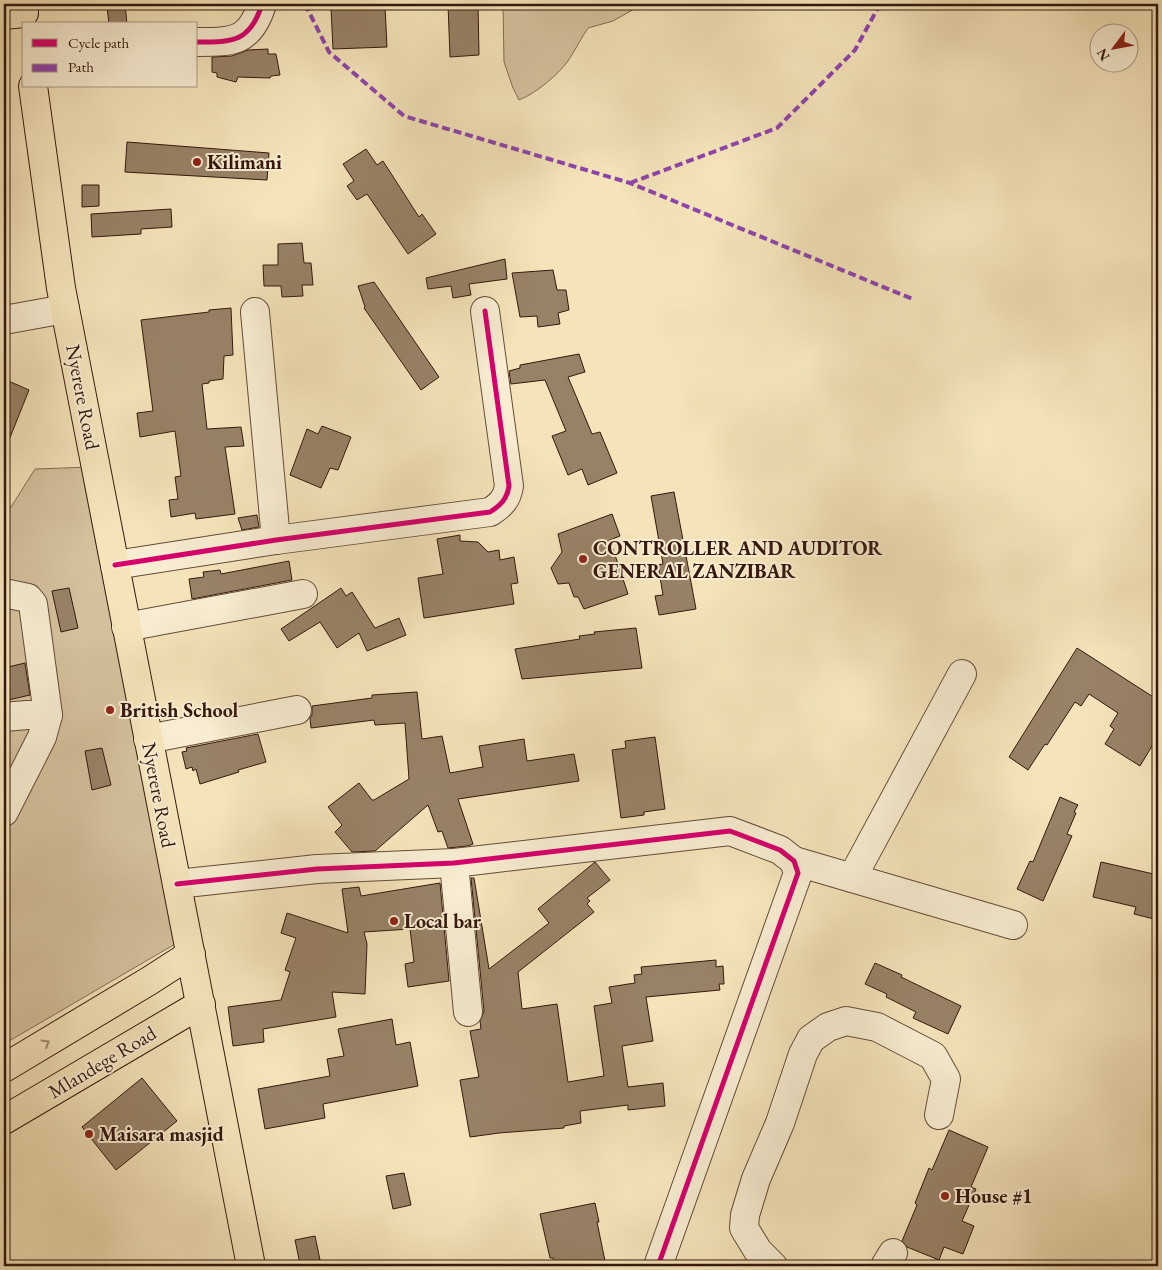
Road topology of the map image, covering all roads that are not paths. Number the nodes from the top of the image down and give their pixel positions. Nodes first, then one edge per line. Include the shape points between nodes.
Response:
1 (262, 4) edge
2 (198, 42) edge
3 (33, 88) edge
4 (65, 309) junction
5 (485, 310) dead end
6 (255, 312) dead end
7 (4, 320) edge
8 (276, 540) junction
9 (115, 565) junction
10 (4, 593) edge
11 (302, 594) dead end
12 (126, 627) junction
13 (962, 674) dead end
14 (297, 710) dead end
15 (48, 715) junction
16 (4, 717) edge
17 (148, 739) junction
18 (4, 812) edge
19 (794, 861) junction
20 (454, 863) junction
21 (852, 878) junction
22 (177, 884) junction
23 (1013, 925) dead end
24 (191, 954) junction
25 (200, 1004) junction
26 (468, 1012) dead end
27 (4, 1068) edge
28 (939, 1115) dead end
29 (4, 1120) edge
30 (251, 1266) edge
31 (658, 1266) edge
32 (773, 1266) edge

1 - 2 street via 258,16 243,36 230,42
3 - 4 main road, Nyerere Road
4 - 7 street
4 - 9 main road, Nyerere Road
5 - 8 street via 509,486 508,496 500,506 490,512
6 - 8 street
8 - 9 street
9 - 12 main road, Nyerere Road
10 - 15 street via 28,598 33,604
11 - 12 street
12 - 17 main road, Nyerere Road
13 - 21 street
14 - 17 street
15 - 16 street
15 - 18 street via 42,737
17 - 22 main road, Nyerere Road
19 - 20 street via 780,850 730,831
19 - 21 street
19 - 31 street via 798,873
20 - 22 street via 317,870
20 - 26 street
21 - 23 street
22 - 24 main road, Nyerere Road
24 - 25 main road, Nyerere Road
27 -> 24 main road
25 - 29 main road, Mlandege Road
25 - 30 main road, Nyerere Road
28 - 32 street via 946,1079 933,1056 877,1027 846,1021 828,1027 811,1039 745,1215 744,1228 758,1251

